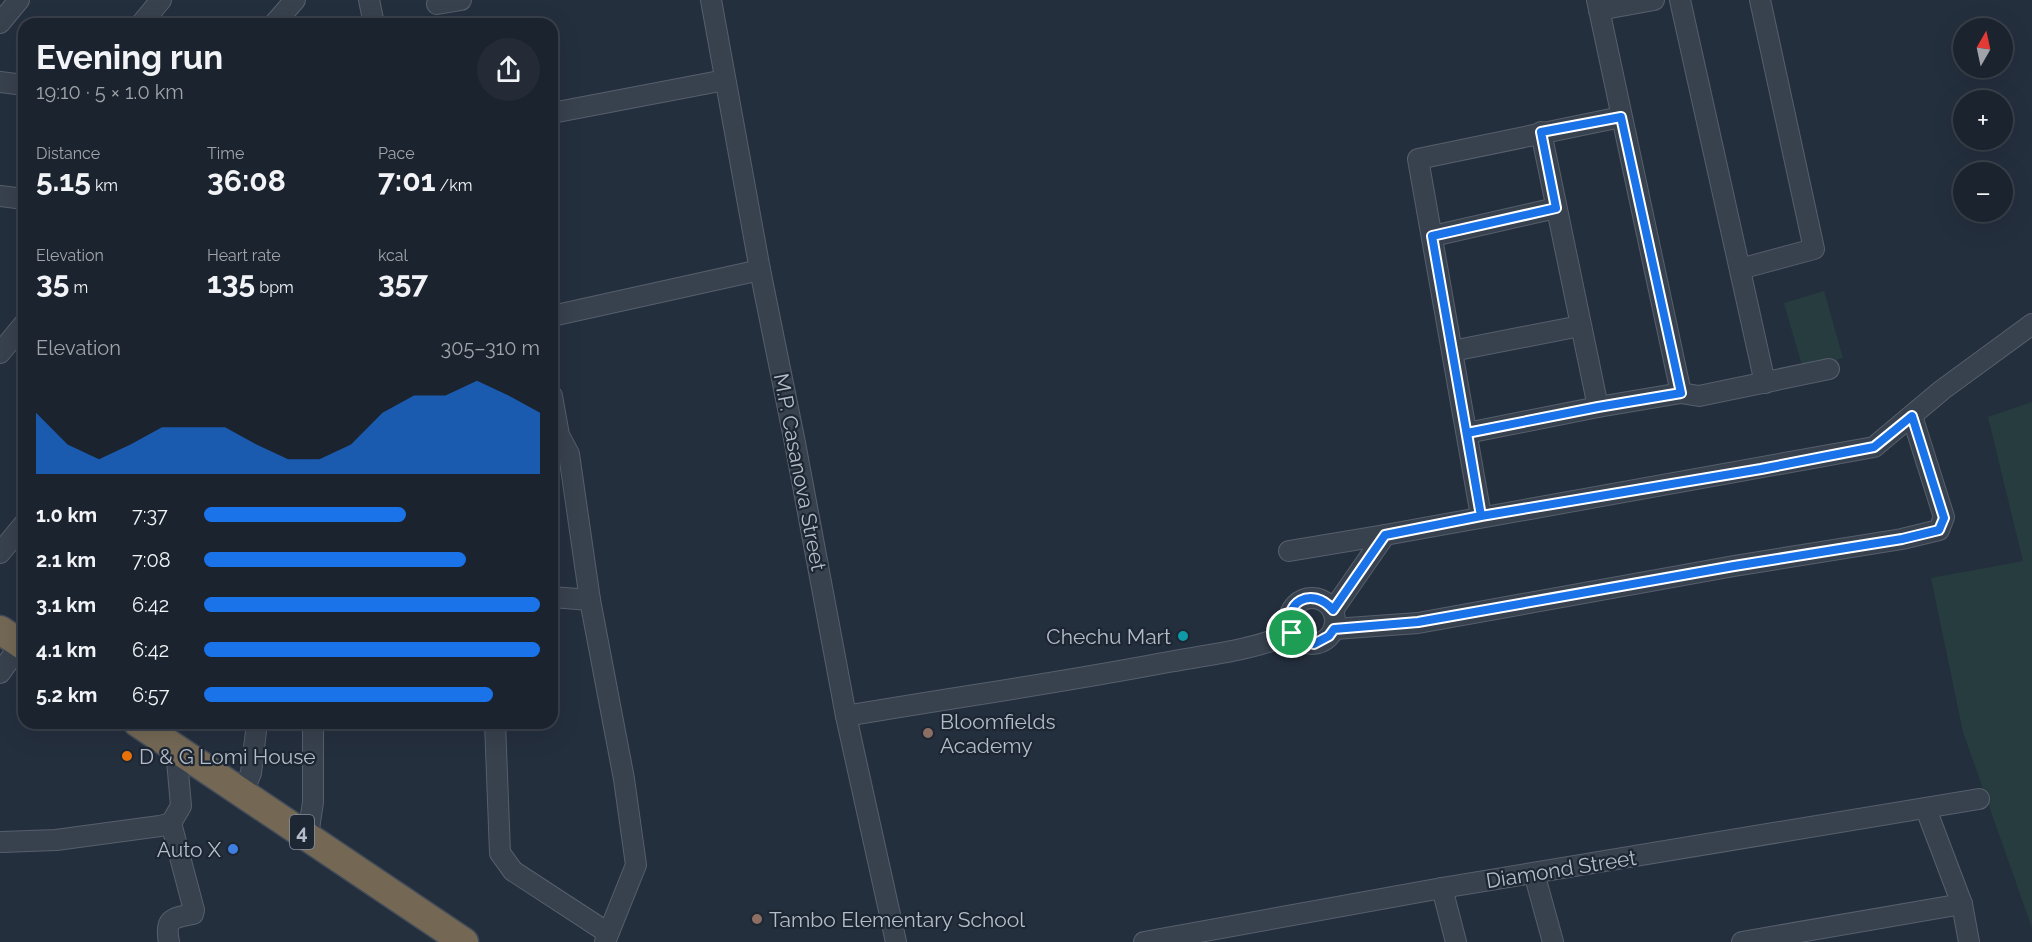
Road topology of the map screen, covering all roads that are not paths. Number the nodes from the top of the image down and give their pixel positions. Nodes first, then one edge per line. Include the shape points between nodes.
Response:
1 (19, 0) edge
2 (160, 0) edge
3 (295, 0) edge
4 (369, 0) edge
5 (460, 0) edge
6 (711, 0) edge
7 (1653, 0) edge
8 (1680, 0) edge
9 (1760, 0) edge
10 (437, 4) dead end
11 (1598, 5) edge
12 (146, 18) edge
13 (279, 18) edge
14 (373, 18) edge
15 (0, 23) edge
16 (725, 80) junction
17 (0, 82) edge
18 (18, 85) edge
19 (558, 112) edge
20 (1621, 117) junction
21 (1541, 132) junction
22 (0, 196) edge
23 (18, 198) edge
24 (1556, 208) junction
25 (1432, 236) junction
26 (1740, 269) junction
27 (760, 270) junction
28 (558, 315) edge
29 (2032, 324) edge
30 (1580, 326) junction
31 (18, 331) edge
32 (1452, 351) junction
33 (0, 353) edge
34 (1829, 369) dead end
35 (1764, 383) junction
36 (1681, 393) junction
37 (1598, 407) junction
38 (1912, 416) junction
39 (558, 429) edge
40 (1467, 433) junction
41 (1481, 516) junction
42 (18, 531) edge
43 (1385, 535) junction
44 (1289, 550) dead end
45 (0, 553) edge
46 (558, 597) edge
47 (590, 600) junction
48 (1333, 619) junction
49 (1292, 633) junction
50 (15, 640) edge
51 (0, 673) edge
52 (846, 716) junction
53 (147, 729) edge
54 (256, 729) edge
55 (313, 729) edge
56 (495, 729) edge
57 (176, 749) junction
58 (243, 792) junction
59 (1979, 799) dead end
60 (1926, 809) junction
61 (171, 823) junction
62 (308, 836) junction
63 (2, 842) dead end
64 (1534, 873) junction
65 (1442, 888) junction
66 (1962, 904) junction
67 (606, 937) edge
68 (169, 942) edge
69 (464, 942) edge
70 (896, 942) edge
71 (1144, 942) edge
72 (1456, 942) edge
73 (1553, 942) edge
74 (1742, 942) edge
75 (1969, 942) edge

1 - 15 street
2 - 12 street
3 - 13 street
4 - 14 street
5 - 10 street
6 - 16 street, M.P. Casanova Street
7 - 11 street
8 - 26 street
9 - 26 street via 1814,249
11 - 20 street
16 - 19 street
16 - 27 street, M.P. Casanova Street
17 - 18 street
20 - 21 street
20 - 36 street
21 - 24 street
21 - 25 street via 1418,159
22 - 23 street
24 - 25 street
24 - 30 street
25 - 32 street
26 - 35 street
27 - 28 street
27 - 52 street, M.P. Casanova Street
29 - 38 street
30 - 32 street
30 - 37 street
31 - 33 street
32 - 40 street
34 - 35 street
35 - 36 street via 1699,396
36 - 37 street
37 - 40 street
38 - 41 street via 1874,447
38 - 48 street via 1944,518 1939,530 1418,622
39 - 47 street via 568,454
40 - 41 street
41 - 43 street
42 - 45 street
43 - 44 street
43 - 48 street
46 - 47 street
47 - 67 street via 636,865
48 - 49 street via 1329,636 1314,644
48 - 49 street via 1326,602 1305,598 1290,612
49 - 52 street via 1269,643 1144,667
50 - 51 street
52 - 70 street, M.P. Casanova Street
53 - 57 highway, 4
54 - 58 street via 252,773
55 - 62 street via 313,802
56 - 67 street via 500,853 513,871
57 - 58 highway, 4
57 - 61 street via 181,806
58 - 62 highway, 4
59 - 60 street, Diamond Street
60 - 64 street, Diamond Street
60 - 66 street
61 - 63 street via 56,840
61 - 68 street via 194,910 193,914 169,921
62 - 69 highway, 4
64 - 65 street, Diamond Street
64 - 73 street
65 - 71 street, Diamond Street
65 - 72 street
66 - 74 street
66 - 75 street

